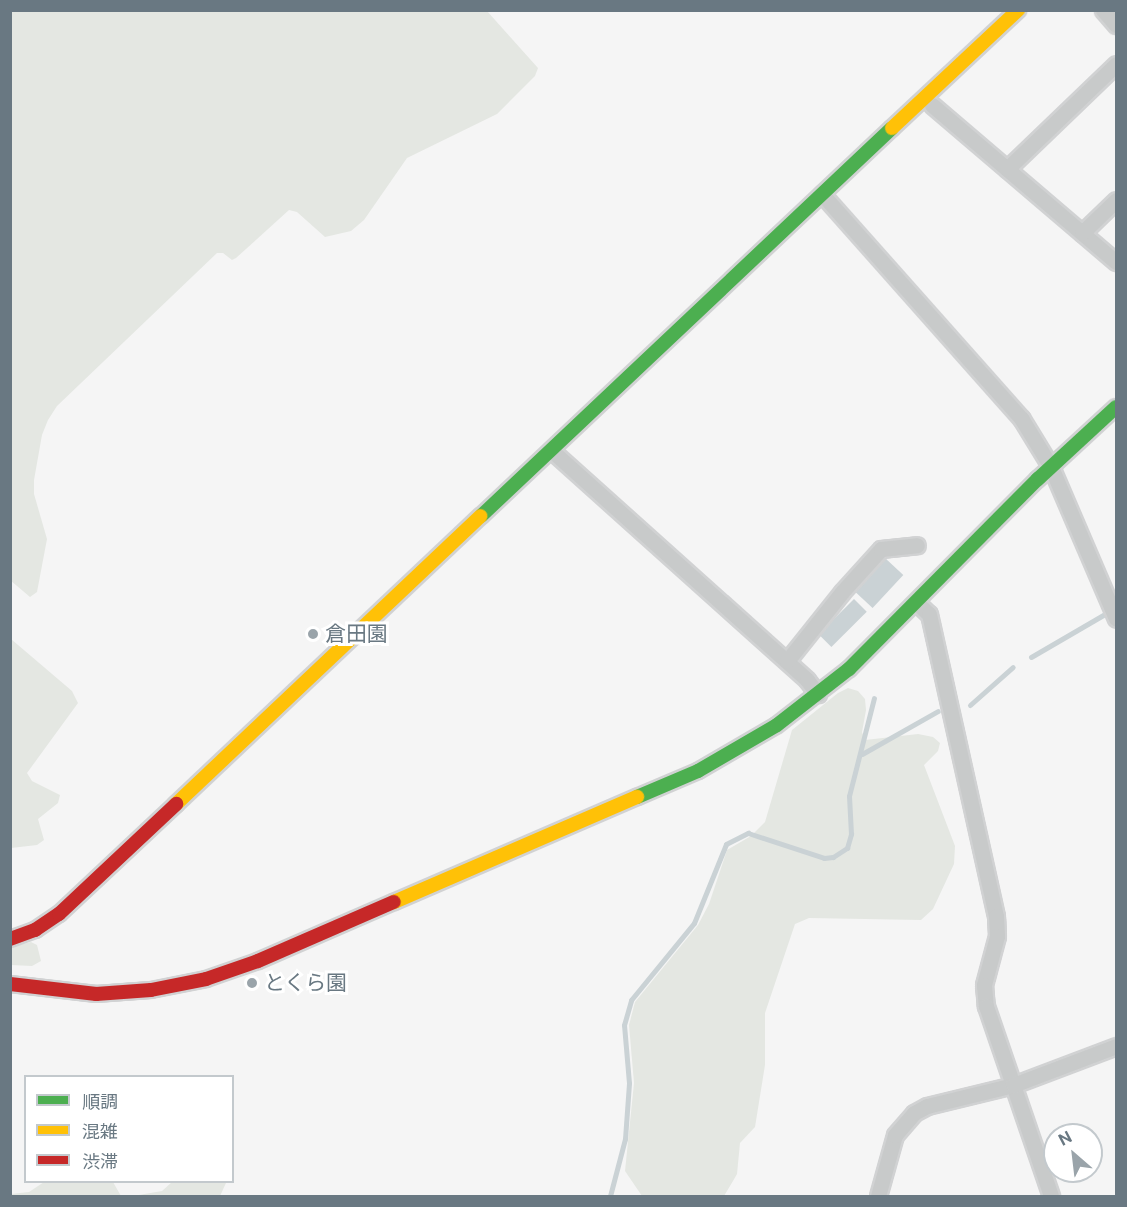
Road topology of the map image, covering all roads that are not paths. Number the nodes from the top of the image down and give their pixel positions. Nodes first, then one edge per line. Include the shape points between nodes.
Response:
1 (1018, 10) edge
2 (1103, 10) edge
3 (1116, 25) edge
4 (1116, 64) edge
5 (932, 105) dead end
6 (1006, 168) junction
7 (822, 194) junction
8 (1116, 200) edge
9 (1082, 233) junction
10 (1116, 262) edge
11 (1116, 407) edge
12 (551, 450) junction
13 (1051, 467) junction
14 (916, 545) dead end
15 (917, 603) junction
16 (1116, 619) edge
17 (787, 662) junction
18 (818, 694) junction
19 (10, 939) edge
20 (10, 984) edge
21 (1116, 1046) edge
22 (1012, 1084) junction
23 (878, 1197) edge
24 (1051, 1197) edge

1 - 7 street
2 - 3 street
4 - 6 street
5 - 6 street
6 - 9 street
7 - 12 street
7 - 13 street via 1007,400
8 - 9 street
9 - 10 street
11 - 13 street
12 - 17 street
12 - 19 street via 59,914 35,930
13 - 15 street
13 - 16 street
14 - 17 street via 881,549
15 - 18 street via 872,649
15 - 22 street via 929,614 996,916 984,996
17 - 18 street
18 - 20 street via 751,741 670,784 232,971 179,986 124,993 68,992
21 - 22 street
22 - 23 street via 927,1106 914,1113 895,1135
22 - 24 street

